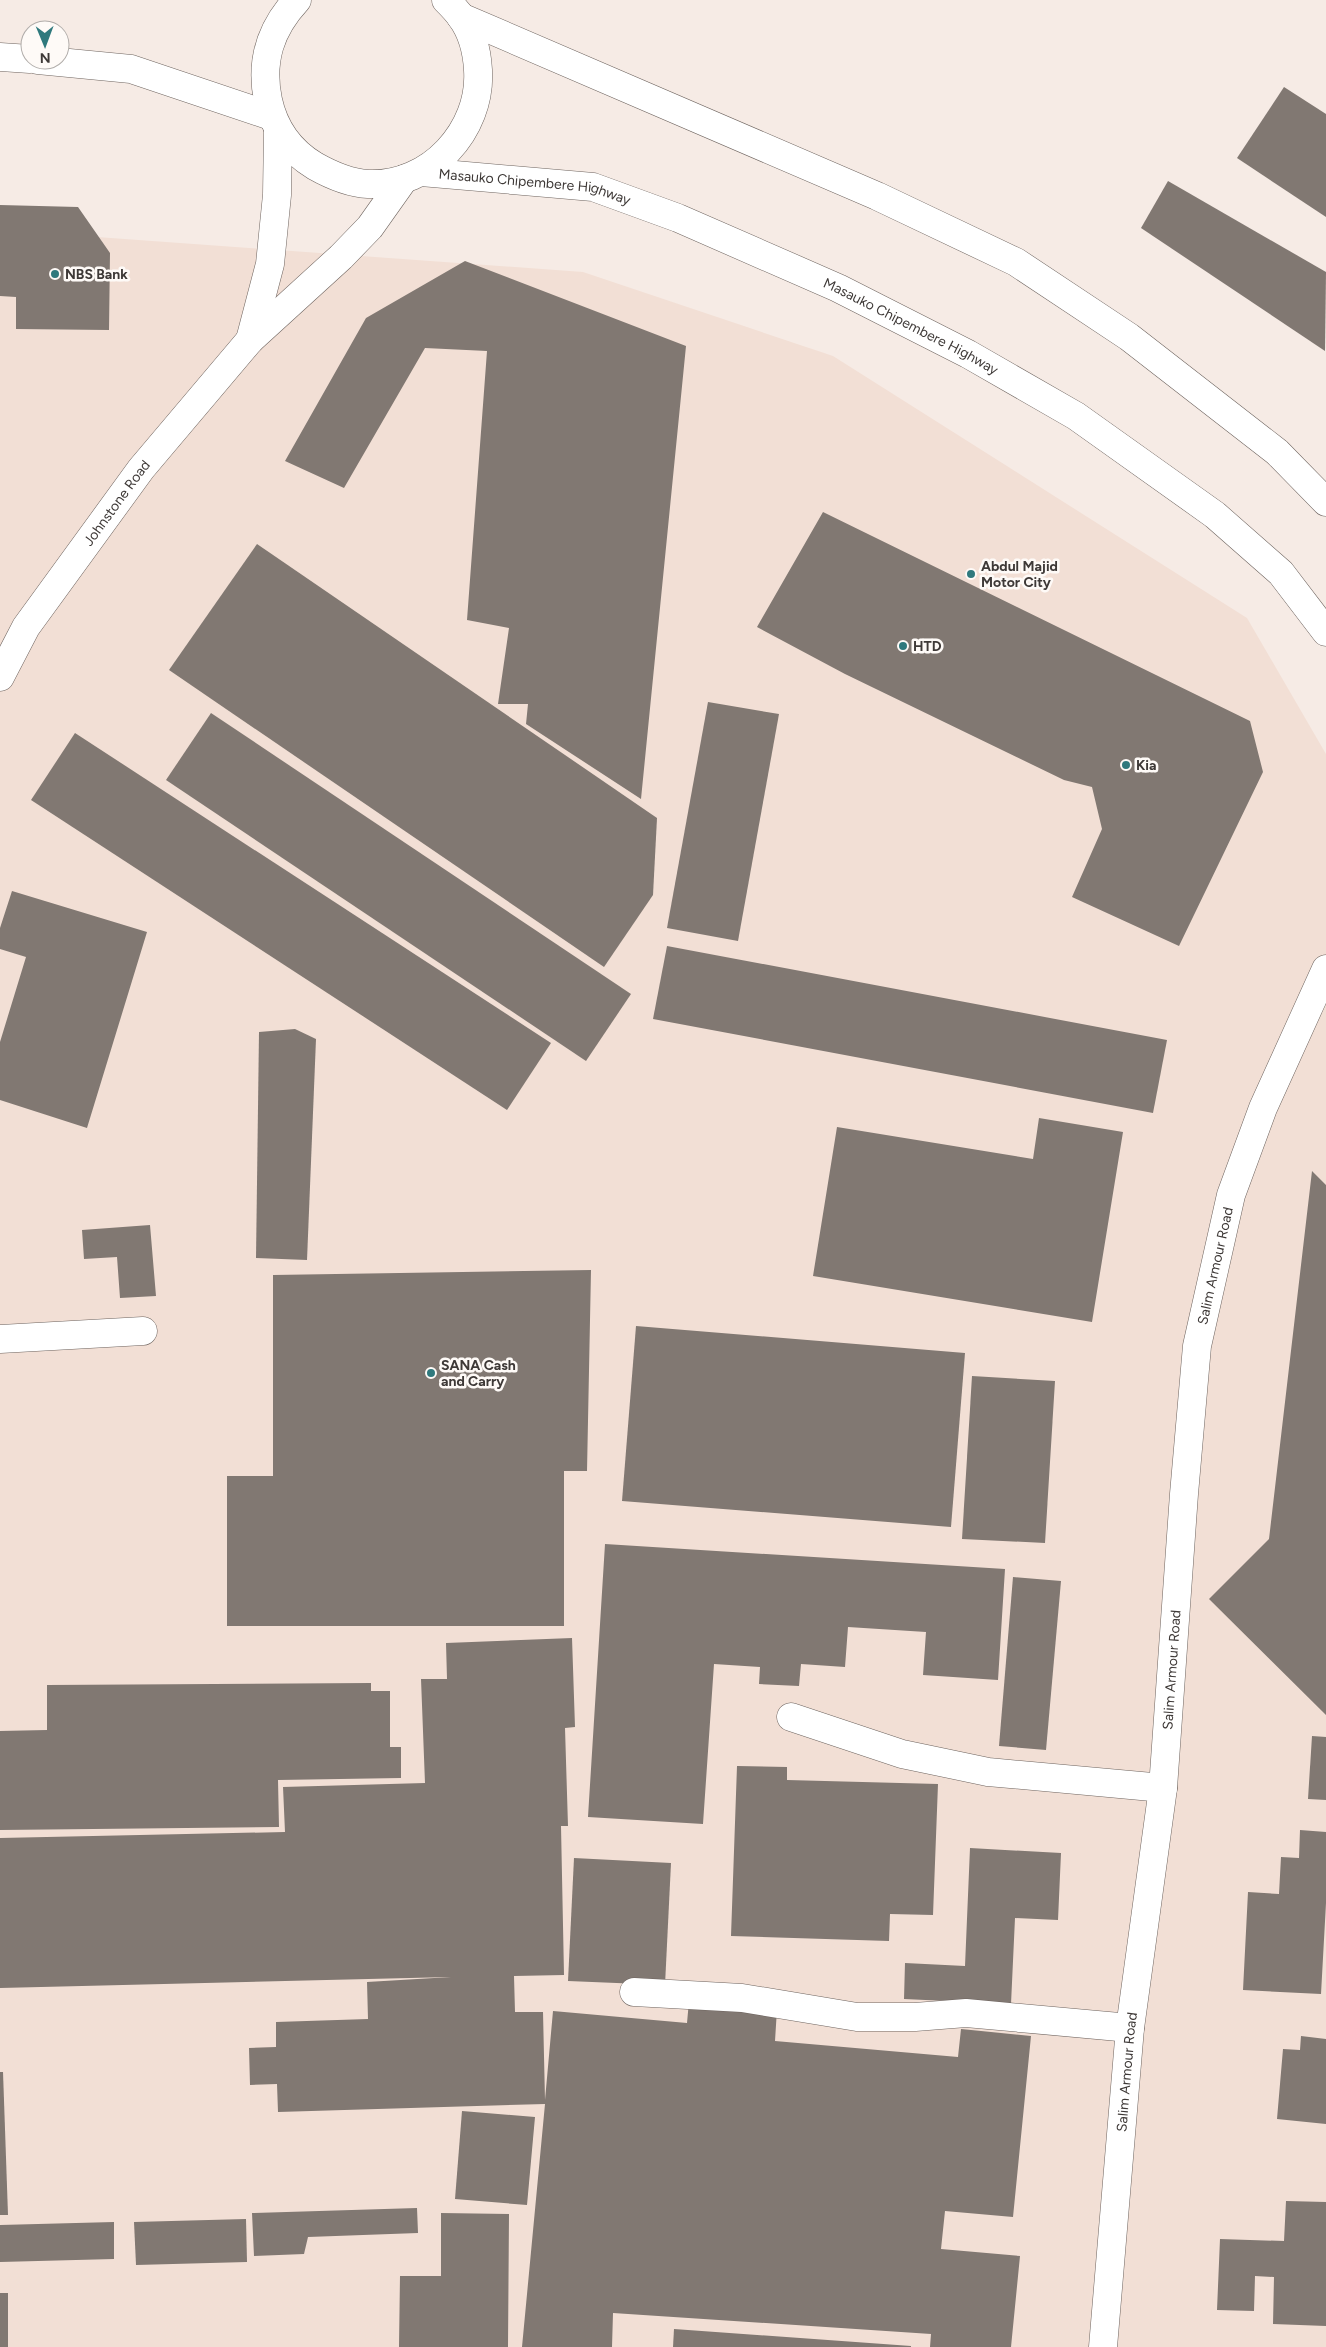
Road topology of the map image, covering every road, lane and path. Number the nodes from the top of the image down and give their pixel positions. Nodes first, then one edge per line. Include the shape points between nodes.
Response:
1 (297, 0) edge
2 (453, 8) edge
3 (1, 59) edge
4 (20, 59) edge
5 (70, 63) edge
6 (275, 123) junction
7 (413, 175) junction
8 (250, 340) junction
9 (1326, 502) edge
10 (1326, 632) edge
11 (0, 677) edge
12 (1326, 969) edge
13 (1318, 1000) edge
14 (143, 1331) dead end
15 (0, 1339) edge
16 (791, 1717) dead end
17 (1163, 1788) junction
18 (634, 1992) dead end
19 (1130, 2028) junction
20 (1103, 2347) edge

1 - 6 main road via 282,16 268,48 264,82
2 - 7 main road via 477,49 479,86 471,120 450,150
2 - 9 main road via 877,196 1016,262 1129,336 1277,452
3 - 4 main road
5 - 6 main road via 131,69
6 - 7 main road, Masauko Chipembere Highway via 302,158 333,176 368,184
6 - 8 main road via 277,195 270,264
7 - 8 main road, Johnstone Road via 341,257
7 - 10 main road, Masauko Chipembere Highway via 593,187 678,218 829,284 968,354 1076,416 1215,515 1281,573
8 - 11 main road, Johnstone Road via 141,469 26,627
12 - 13 main road, Salim Armour Road
13 - 17 main road, Salim Armour Road via 1263,1108 1231,1195 1197,1346
14 - 15 main road
16 - 17 main road via 902,1754 988,1772
17 - 19 main road, Salim Armour Road
18 - 19 main road via 742,1998 857,2017 966,2013
19 - 20 main road, Salim Armour Road

